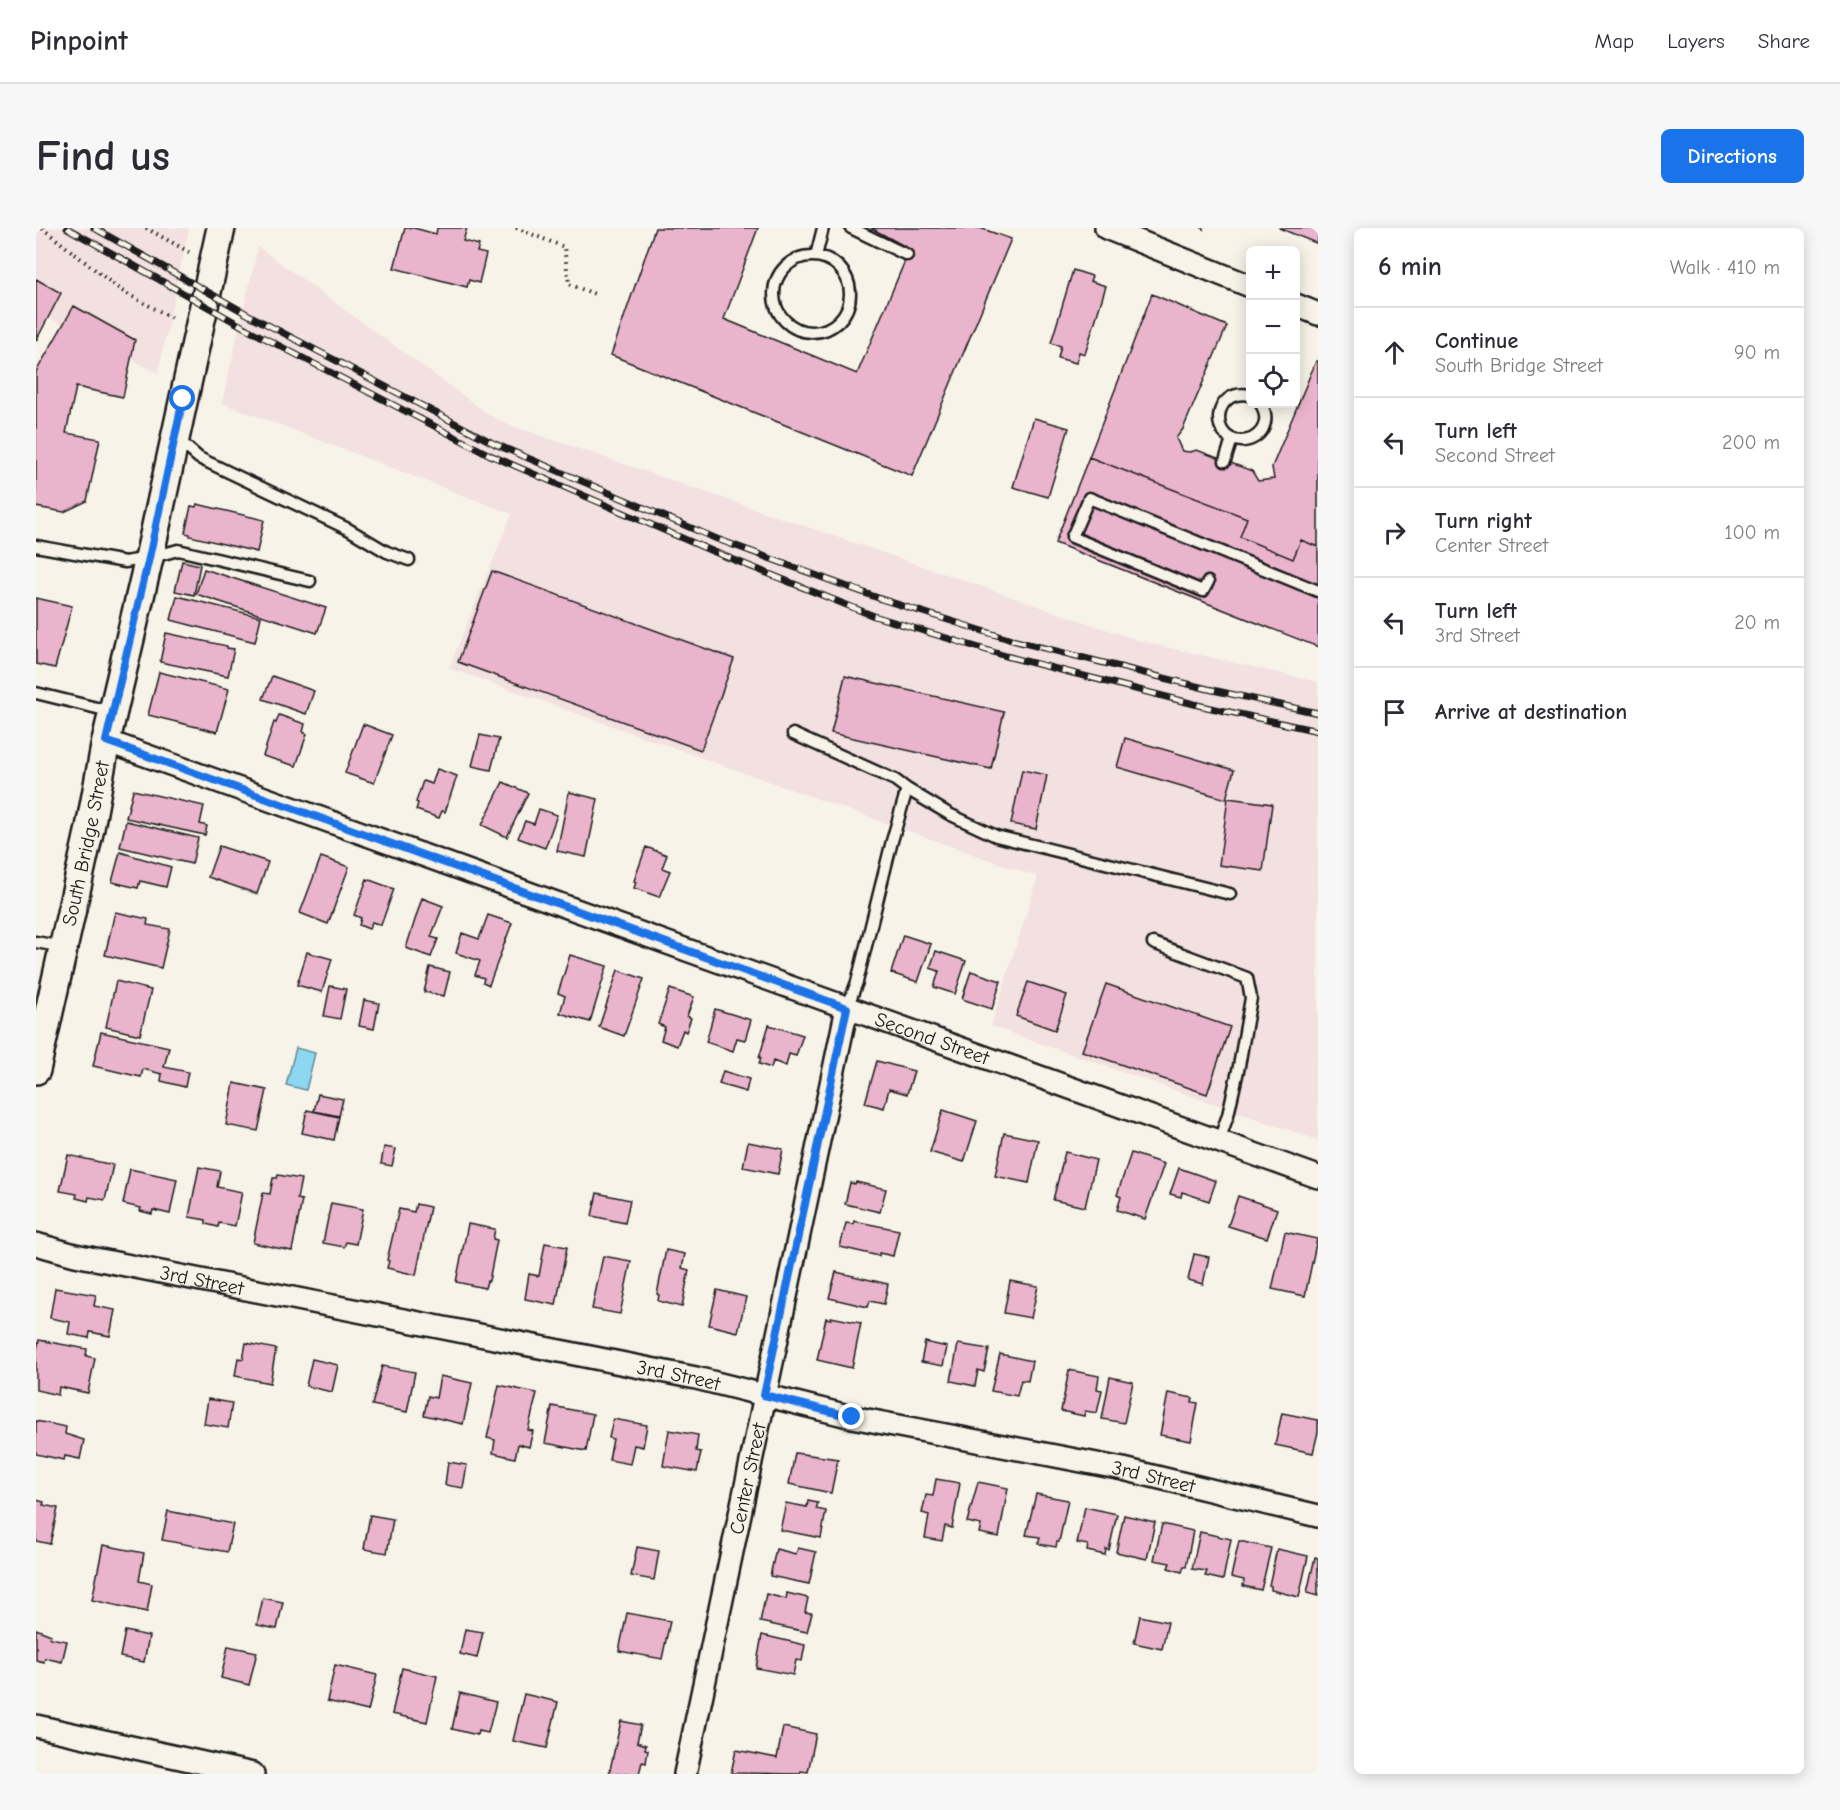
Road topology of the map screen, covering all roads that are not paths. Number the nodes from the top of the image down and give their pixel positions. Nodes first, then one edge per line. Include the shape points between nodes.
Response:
1 (221, 228) edge
2 (851, 228) edge
3 (1106, 228) edge
4 (824, 229) edge
5 (907, 255) dead end
6 (816, 256) junction
7 (1246, 284) edge
8 (1300, 307) edge
9 (1318, 314) edge
10 (1246, 394) edge
11 (1263, 408) edge
12 (175, 437) junction
13 (1232, 439) junction
14 (1224, 461) dead end
15 (36, 546) edge
16 (149, 558) junction
17 (409, 560) dead end
18 (310, 581) dead end
19 (1208, 582) dead end
20 (1318, 591) edge
21 (36, 693) edge
22 (113, 712) junction
23 (793, 734) dead end
24 (106, 741) junction
25 (907, 789) junction
26 (1230, 894) dead end
27 (36, 942) edge
28 (1153, 943) dead end
29 (64, 947) junction
30 (847, 1008) junction
31 (36, 1070) edge
32 (1219, 1141) junction
33 (1318, 1177) edge
34 (36, 1244) edge
35 (764, 1395) junction
36 (1318, 1516) edge
37 (36, 1726) edge
38 (253, 1774) edge
39 (685, 1774) edge

1 - 12 street, South Bridge Street
2 - 5 lane
3 - 7 street
4 - 6 lane
6 - 6 lane via 788,266 777,280 774,293 775,305 789,325 812,332 836,324 850,302 846,277 839,267
8 - 9 street
10 - 13 lane via 1228,399 1219,411 1220,426
11 - 13 lane via 1266,420 1259,434 1246,441
12 - 16 street, South Bridge Street
12 - 17 lane via 199,459
13 - 14 lane
15 - 16 lane via 125,562
16 - 18 lane via 178,550
16 - 22 street, South Bridge Street
19 - 20 lane via 1203,591 1072,537 1089,498
21 - 22 lane
22 - 24 street, South Bridge Street
23 - 25 lane
24 - 29 street, South Bridge Street
24 - 30 street, Second Street
25 - 26 lane via 996,836
25 - 30 lane
27 - 29 lane
28 - 32 lane via 1247,978 1251,998 1239,1066
29 - 31 street, South Bridge Street
30 - 32 street, Second Street
30 - 35 street, Center Street
32 - 33 street, Second Street
34 - 35 street, 3rd Street
35 - 36 street, 3rd Street via 852,1417 1123,1469
35 - 39 street, Center Street
37 - 38 street

